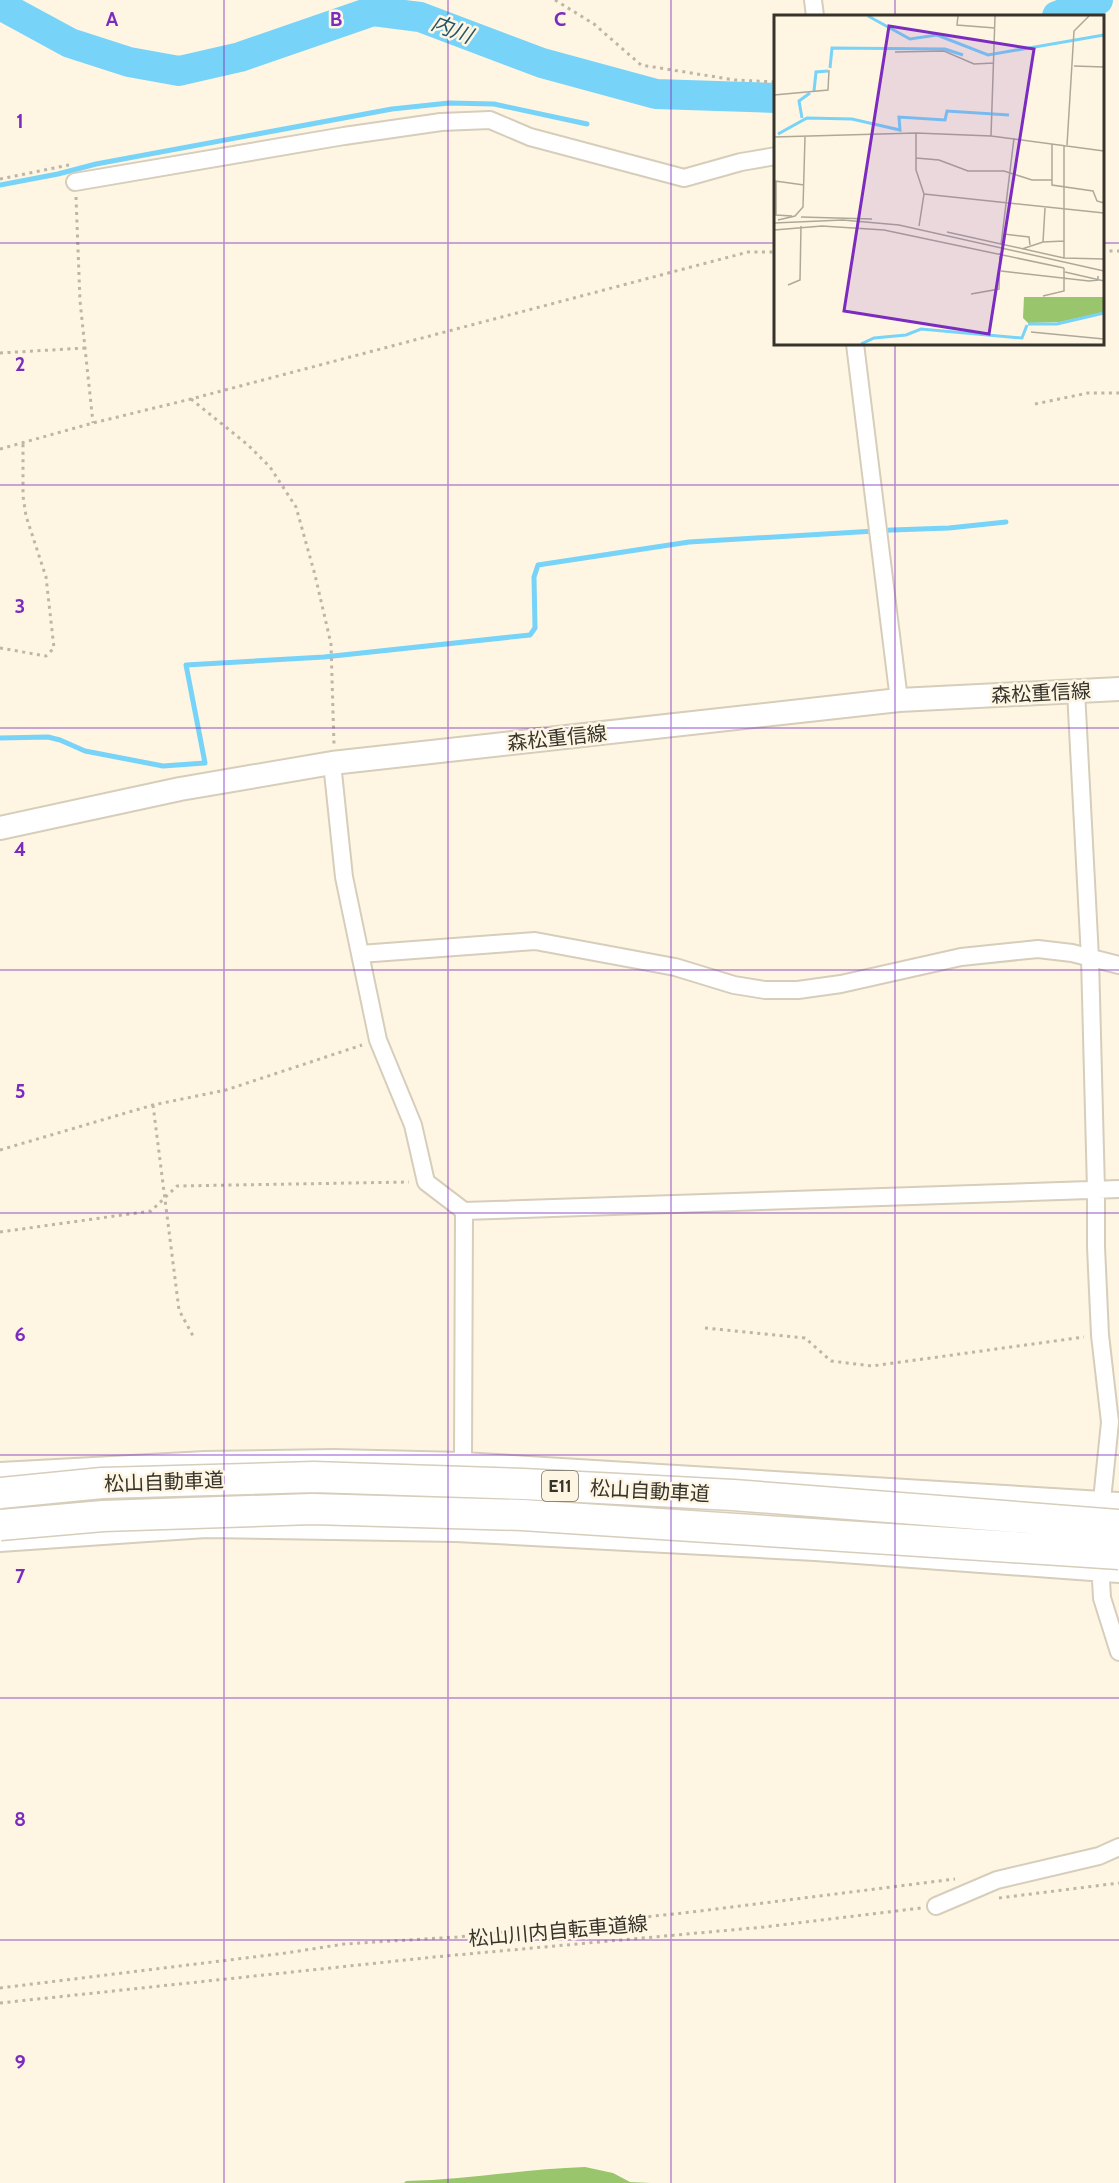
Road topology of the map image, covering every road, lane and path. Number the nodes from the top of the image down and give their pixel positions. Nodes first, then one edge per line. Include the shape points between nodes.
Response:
1 (555, 0) edge
2 (813, 0) edge
3 (815, 15) edge
4 (774, 82) edge
5 (774, 156) edge
6 (0, 179) edge
7 (75, 182) junction
8 (774, 252) edge
9 (855, 345) edge
10 (85, 348) junction
11 (0, 352) edge
12 (1119, 393) edge
13 (191, 399) junction
14 (1035, 404) dead end
15 (93, 423) junction
16 (23, 443) junction
17 (0, 449) edge
18 (0, 648) edge
19 (1119, 689) edge
20 (1076, 691) junction
21 (899, 700) junction
22 (332, 764) junction
23 (0, 828) edge
24 (360, 954) junction
25 (1090, 958) junction
26 (1119, 965) edge
27 (378, 1040) junction
28 (153, 1105) junction
29 (0, 1150) edge
30 (426, 1182) junction
31 (1119, 1189) edge
32 (1096, 1190) junction
33 (165, 1196) junction
34 (464, 1211) junction
35 (0, 1232) edge
36 (705, 1328) dead end
37 (1100, 1335) junction
38 (193, 1336) dead end
39 (1114, 1421) edge
40 (463, 1461) junction
41 (0, 1471) edge
42 (0, 1493) edge
43 (1101, 1500) junction
44 (1119, 1501) edge
45 (0, 1525) edge
46 (1119, 1525) edge
47 (0, 1543) edge
48 (1110, 1563) edge
49 (1119, 1574) edge
50 (1119, 1652) edge
51 (1119, 1847) edge
52 (958, 1879) dead end
53 (1119, 1883) edge
54 (993, 1899) dead end
55 (936, 1906) joint
56 (0, 1988) edge
57 (0, 2003) edge

1 - 4 path via 594,24 641,64 735,80
2 - 3 street
5 - 7 street via 684,177 530,137 490,120 441,122 344,136
6 - 7 path via 75,164
7 - 10 path
8 - 13 path via 748,252
9 - 21 street
10 - 11 path
10 - 15 path
12 - 14 path via 1088,393
13 - 15 path
13 - 22 path via 270,467 296,507 331,644
15 - 16 path
16 - 17 path
16 - 18 path via 26,516 46,577 54,648 46,656
19 - 20 main road, 森松重信線
20 - 21 main road, 森松重信線
20 - 25 street
21 - 22 main road, 森松重信線
22 - 23 main road, 森松重信線 via 180,789
22 - 24 street via 344,877
24 - 25 street via 535,941 675,967 765,990 841,984 961,957 1038,949
24 - 27 street
25 - 26 street
25 - 32 street
27 - 28 path via 226,1089
27 - 30 street via 413,1125
28 - 29 path
28 - 33 path
30 - 33 path via 191,1184 177,1186
30 - 34 street
31 - 32 street
32 - 34 street
32 - 37 street
33 - 35 path via 151,1212
33 - 38 path via 179,1310
34 - 40 street
36 - 37 path via 805,1338 831,1361 872,1366
37 - 39 street
39 - 43 street
40 - 41 street via 217,1460
40 - 43 street
42 - 46 highway, 松山自動車道 / E11, bridge via 102,1484 314,1477 733,1495
43 - 44 street
43 - 48 street
45 - 48 highway, 松山自動車道 / E11, bridge via 103,1516 324,1509 522,1515
47 - 48 street via 206,1529 456,1533
48 - 49 street
48 - 50 street via 1102,1598
51 - 55 street via 1099,1856 997,1880
52 - 56 path via 469,1936 344,1944
53 - 54 path
55 - 57 path, 松山川内自転車道線 via 764,1927

